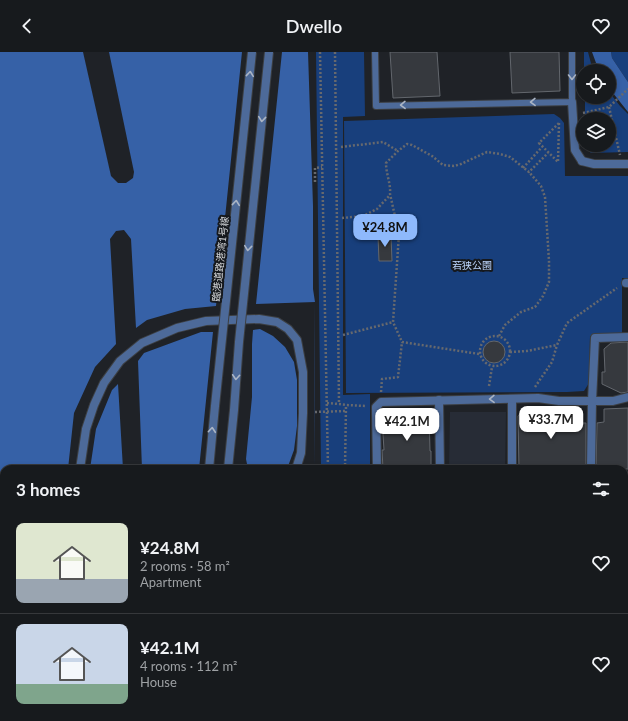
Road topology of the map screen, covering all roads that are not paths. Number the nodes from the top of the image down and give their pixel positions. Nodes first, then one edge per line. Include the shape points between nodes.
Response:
1 (252, 52) edge
2 (269, 52) edge
3 (375, 52) edge
4 (572, 52) edge
5 (572, 102) junction
6 (628, 164) edge
7 (628, 337) edge
8 (628, 397) edge
9 (512, 399) junction
10 (440, 400) junction
11 (592, 401) junction
12 (81, 465) edge
13 (209, 465) edge
14 (229, 465) edge
15 (297, 465) edge
16 (377, 465) edge
17 (440, 465) edge
18 (512, 465) edge
19 (591, 465) edge

13 -> 1 street, 臨港道路港湾1号線, bridge
2 -> 14 street, bridge via 239,342
5 -> 3 lane via 376,106
4 -> 5 lane
5 - 6 street via 575,150 582,161 594,164
7 - 11 street via 595,338
8 - 11 street via 613,401
9 -> 10 street
9 - 11 street
9 - 18 street
10 - 16 street via 381,402 376,407
10 - 17 street
11 - 19 street
12 - 15 street, bridge via 86,429 94,405 104,383 120,361 142,343 177,328 206,321 259,319 277,322 288,329 297,340 303,372 301,453

